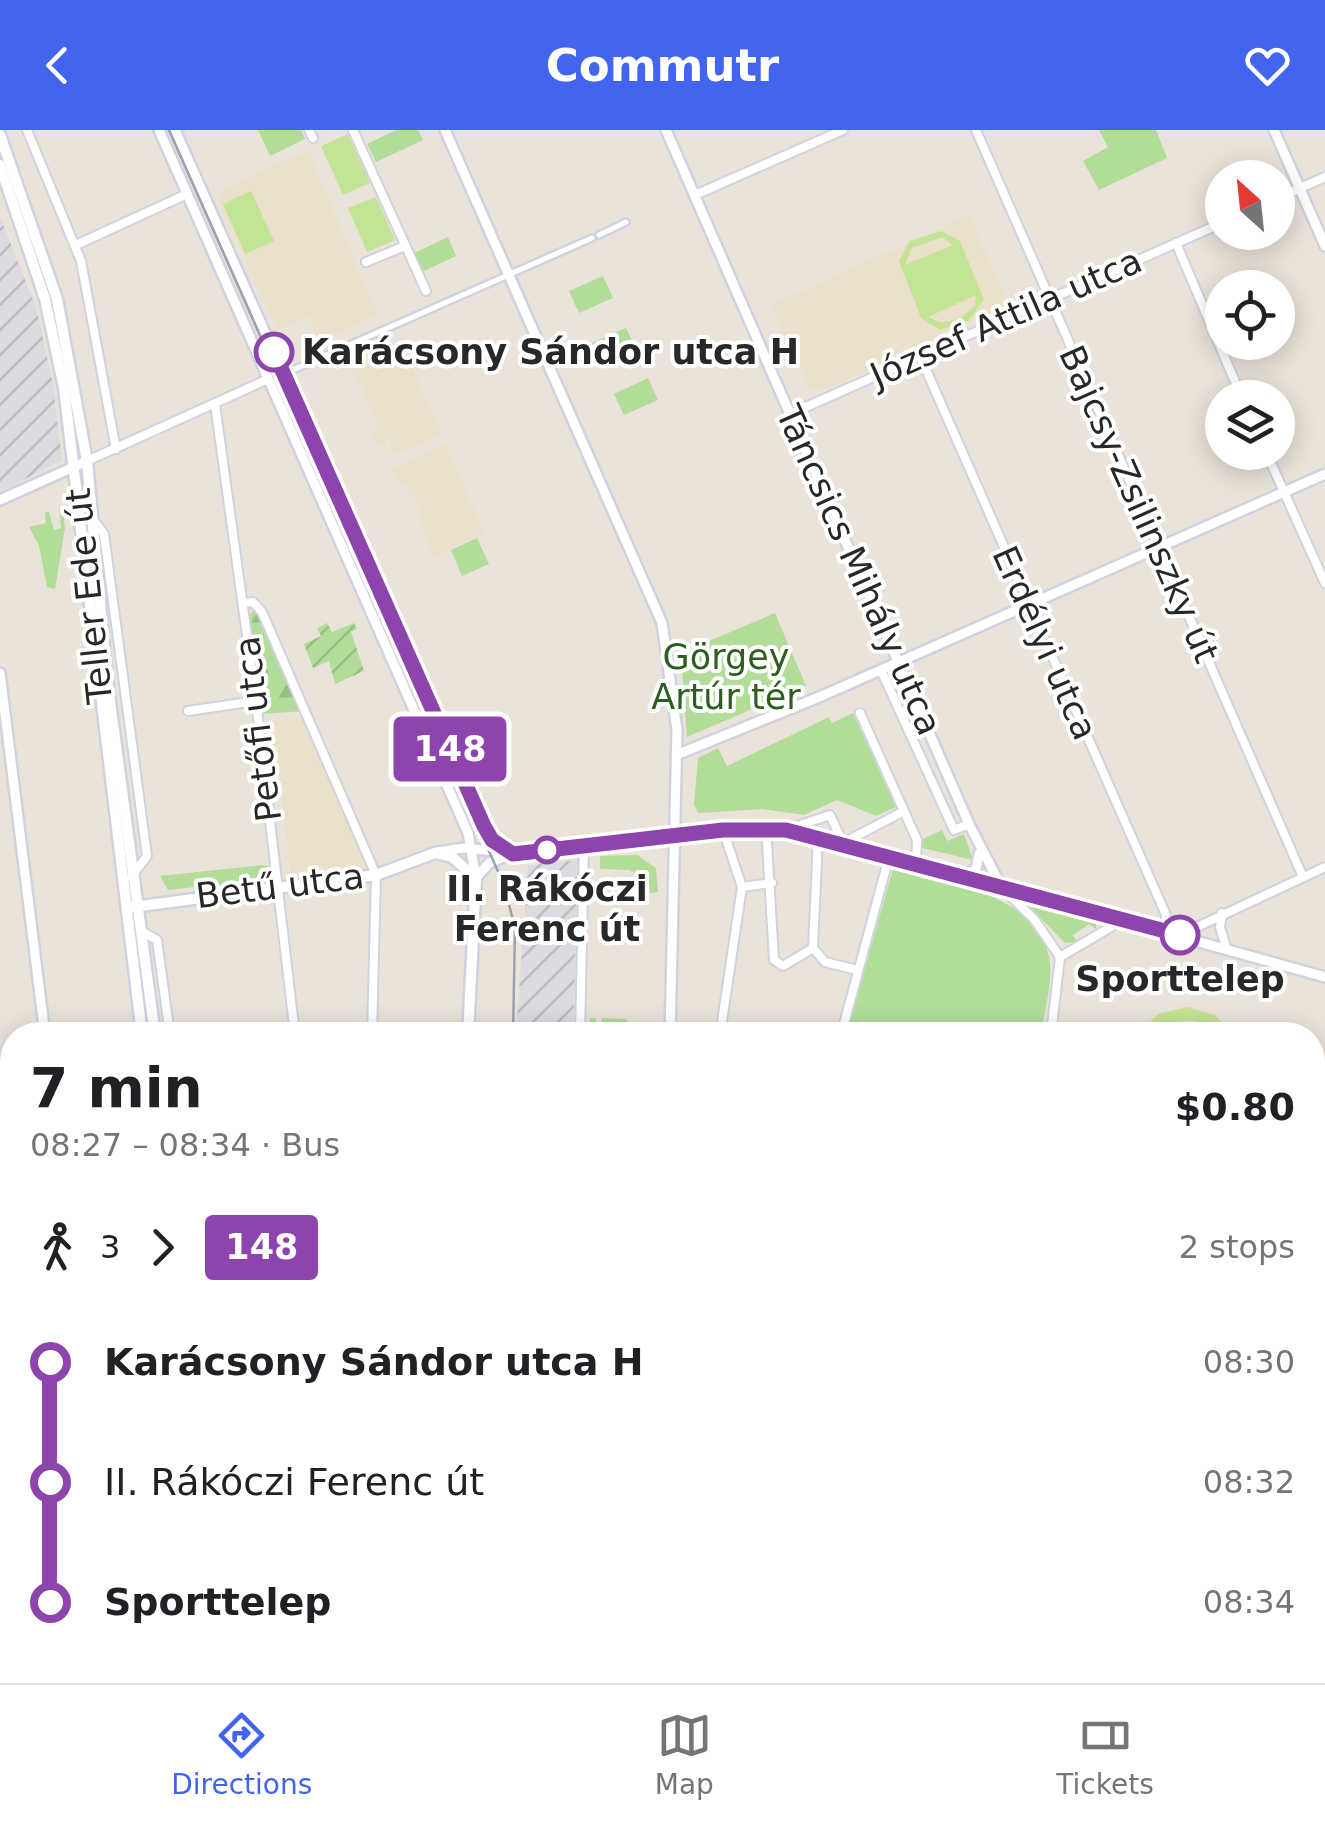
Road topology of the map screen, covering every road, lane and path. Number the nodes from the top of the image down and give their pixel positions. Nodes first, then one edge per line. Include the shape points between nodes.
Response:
1 (27, 130) edge
2 (158, 130) edge
3 (175, 130) edge
4 (353, 130) edge
5 (446, 130) edge
6 (666, 130) edge
7 (843, 130) edge
8 (976, 130) edge
9 (1274, 130) edge
10 (822, 134) edge
11 (0, 135) edge
12 (0, 164) edge
13 (1325, 178) edge
14 (1300, 188) junction
15 (1295, 190) edge
16 (187, 194) junction
17 (695, 195) junction
18 (626, 222) dead end
19 (1205, 230) edge
20 (600, 235) dead end
21 (592, 238) dead end
22 (1176, 243) junction
23 (76, 245) junction
24 (405, 246) junction
25 (1325, 246) edge
26 (366, 262) dead end
27 (510, 276) junction
28 (426, 291) dead end
29 (1049, 300) junction
30 (920, 356) junction
31 (288, 372) dead end
32 (266, 380) junction
33 (1234, 380) edge
34 (214, 404) junction
35 (790, 414) junction
36 (116, 448) junction
37 (88, 461) junction
38 (75, 467) junction
39 (1274, 470) edge
40 (1325, 474) edge
41 (1283, 492) junction
42 (0, 500) edge
43 (93, 519) junction
44 (1158, 548) junction
45 (1325, 583) edge
46 (243, 602) junction
47 (1028, 606) junction
48 (899, 662) junction
49 (881, 670) junction
50 (0, 673) edge
51 (256, 701) junction
52 (188, 711) dead end
53 (860, 713) dead end
54 (4, 731) edge
55 (676, 755) junction
56 (904, 811) junction
57 (463, 820) junction
58 (969, 824) junction
59 (766, 827) junction
60 (723, 830) junction
61 (786, 830) junction
62 (487, 832) junction
63 (675, 837) junction
64 (818, 837) junction
65 (843, 843) junction
66 (584, 846) junction
67 (979, 846) junction
68 (452, 848) junction
69 (477, 848) junction
70 (434, 853) junction
71 (513, 854) junction
72 (889, 857) junction
73 (916, 865) junction
74 (1325, 867) edge
75 (376, 875) junction
76 (955, 876) junction
77 (131, 877) junction
78 (1303, 877) junction
79 (476, 878) junction
80 (772, 884) junction
81 (742, 887) junction
82 (1002, 888) junction
83 (276, 891) junction
84 (137, 905) junction
85 (1095, 912) junction
86 (1222, 914) junction
87 (126, 916) junction
88 (1116, 918) junction
89 (142, 931) junction
90 (1166, 931) junction
91 (1180, 935) junction
92 (1097, 936) junction
93 (1226, 947) junction
94 (813, 948) junction
95 (1060, 957) junction
96 (857, 970) junction
97 (1325, 977) edge
98 (43, 1022) edge
99 (140, 1022) edge
100 (153, 1022) edge
101 (168, 1022) edge
102 (293, 1022) edge
103 (372, 1022) edge
104 (469, 1022) edge
105 (580, 1022) edge
106 (670, 1022) edge
107 (722, 1022) edge
108 (844, 1022) edge
109 (1052, 1022) edge

1 - 23 street
2 - 16 street
3 - 62 street
4 - 24 street
5 - 27 street
6 - 17 street, Táncsics Mihály utca
7 - 10 street
8 - 29 street, Bajcsy-Zsilinszky út
9 - 14 street
10 - 17 street
11 - 37 main road, Teller Ede út via 58,298
12 - 38 main road, Teller Ede út via 45,299
13 - 14 street
14 - 15 street
14 - 25 street
16 - 23 street
16 - 32 street
17 - 35 street, Táncsics Mihály utca
18 - 20 street
19 - 22 street, József Attila utca
21 - 27 street
22 - 29 street, József Attila utca
22 - 33 street
23 - 36 street
24 - 26 street
24 - 28 street
27 - 31 street
27 - 55 street via 655,601 672,675
29 - 30 street, József Attila utca
29 - 44 street, Bajcsy-Zsilinszky út
30 - 35 street, József Attila utca
30 - 47 street, Erdélyi utca
32 - 34 street
32 - 57 street
34 - 36 street
34 - 46 street, Petőfi utca
35 - 48 street, Táncsics Mihály utca
36 - 37 street
37 - 38 street
37 - 43 main road, Teller Ede út
38 - 42 street
38 - 87 main road, Teller Ede út
39 - 41 street
40 - 41 street
41 - 44 street
41 - 45 street
43 - 77 main road, Teller Ede út
43 - 77 street, Teller Ede út via 104,534 146,856
44 - 47 street
44 - 78 street, Bajcsy-Zsilinszky út
46 - 51 street, Petőfi utca
46 - 75 street, Petőfi utca via 262,612
47 - 48 street
47 - 90 street, Erdélyi utca via 1166,915
48 - 49 street
48 - 58 street, Táncsics Mihály utca
49 - 55 street
49 - 58 street via 954,830
50 - 54 street
51 - 52 street
51 - 83 street, Petőfi utca
53 - 56 street
54 - 98 street
55 - 63 street
56 - 65 street
56 - 73 street via 916,840
57 - 68 street
57 - 69 street
58 - 67 street, Táncsics Mihály utca
59 - 60 street
59 - 61 street
59 - 80 street
60 - 63 street
60 - 81 street
61 - 64 street
61 - 65 street via 830,814
62 - 69 street
62 - 71 street
63 - 66 street
63 - 106 street
64 - 65 street
64 - 94 street
65 - 72 street
66 - 71 street
66 - 105 street
67 - 76 street via 976,870
67 - 82 street, Táncsics Mihály utca
68 - 69 street, Betű utca
68 - 70 street, Betű utca
69 - 71 street, Betű utca
69 - 79 street
70 - 75 main road, Betű utca
70 - 79 main road via 452,856
71 - 79 street via 488,863
72 - 73 street
72 - 96 street
73 - 76 street
74 - 78 street
75 - 83 main road, Betű utca
75 - 103 street
76 - 82 street
77 - 84 main road, Teller Ede út
78 - 86 street
79 - 104 main road
80 - 81 street
80 - 94 street via 775,962 789,964
81 - 107 street
82 - 85 street
82 - 95 street via 1034,918
83 - 84 main road, Betű utca
83 - 102 street, Petőfi utca
84 - 87 main road
84 - 89 main road, Teller Ede út
85 - 88 street
85 - 92 street
86 - 91 street
86 - 93 street
87 - 99 main road, Teller Ede út
88 - 90 street
88 - 92 street
89 - 100 main road, Teller Ede út
89 - 101 street, Teller Ede út via 157,940
90 - 91 street
91 - 93 street
92 - 95 street
93 - 97 street
94 - 96 street via 825,962
95 - 109 street
96 - 108 street

